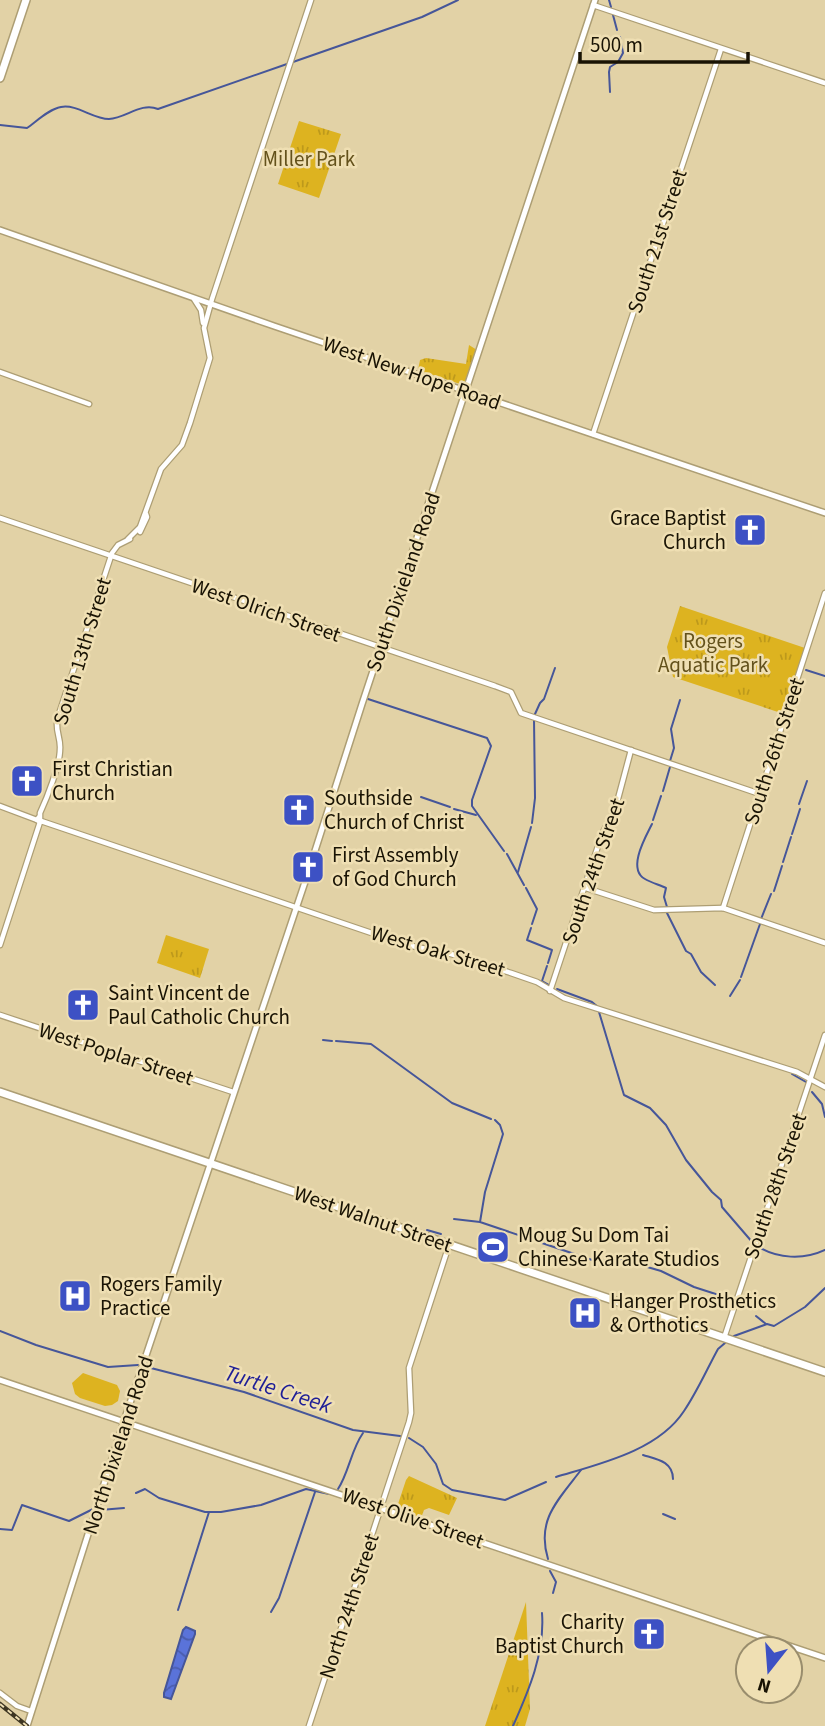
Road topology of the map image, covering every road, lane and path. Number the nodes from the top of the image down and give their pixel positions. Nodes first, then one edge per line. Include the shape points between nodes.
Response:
1 (26, 0) edge
2 (311, 0) edge
3 (594, 3) edge
4 (721, 49) junction
5 (0, 78) edge
6 (825, 83) edge
7 (0, 230) edge
8 (194, 299) junction
9 (211, 304) junction
10 (204, 328) junction
11 (0, 372) edge
12 (467, 391) junction
13 (89, 404) dead end
14 (593, 434) junction
15 (825, 513) edge
16 (0, 518) edge
17 (110, 557) junction
18 (825, 593) edge
19 (380, 648) junction
20 (631, 750) junction
21 (760, 794) junction
22 (0, 806) edge
23 (40, 819) junction
24 (586, 888) junction
25 (296, 907) junction
26 (723, 908) junction
27 (825, 943) edge
28 (0, 945) edge
29 (550, 991) junction
30 (0, 1015) edge
31 (825, 1035) edge
32 (811, 1080) junction
33 (825, 1087) edge
34 (0, 1092) edge
35 (233, 1092) junction
36 (211, 1164) junction
37 (449, 1245) junction
38 (724, 1338) junction
39 (825, 1372) edge
40 (0, 1380) edge
41 (124, 1421) junction
42 (382, 1508) junction
43 (825, 1658) edge
44 (0, 1693) edge
45 (31, 1712) junction
46 (27, 1726) edge
47 (309, 1726) edge

1 - 5 main road
2 - 9 street, South 13th Street
3 - 4 street
3 - 12 main road, South Dixieland Road
4 - 6 street
4 - 14 street, South 21st Street
7 - 8 main road, West New Hope Road
8 - 9 main road, West New Hope Road
8 - 10 street
9 - 10 street, South 13th Street
9 - 12 main road, West New Hope Road
10 - 17 street, South 13th Street via 210,358 182,445 160,469 144,527 118,545
11 - 13 street
12 - 14 main road, West New Hope Road
12 - 19 main road, South Dixieland Road
14 - 15 main road, West New Hope Road
16 - 17 street, West Olrich Street
17 - 19 street, West Olrich Street
17 - 23 street, South 13th Street via 56,722 60,754
18 - 21 street, South 26th Street
19 - 20 street, West Olrich Street via 511,692 521,713
19 - 25 main road, South Dixieland Road
20 - 21 street, West Olrich Street
20 - 24 street, South 24th Street
21 - 26 street, South 26th Street
22 - 23 street, West Oak Street
23 - 25 street, West Oak Street
23 - 28 street, South 13th Street
24 - 26 street via 654,911
24 - 29 street, South 24th Street
25 - 29 street, West Oak Street via 421,949 485,964
25 - 35 main road, South Dixieland Road
26 - 27 street
29 - 32 street, West Oak Street
30 - 35 street, West Poplar Street
31 - 32 street, South 28th Street
32 - 33 street, West Oak Street
32 - 38 street, South 28th Street
34 - 36 main road, West Walnut Street
35 - 36 main road, South Dixieland Road
36 - 37 main road, West Walnut Street
36 - 41 main road, North Dixieland Road
37 - 38 main road, West Walnut Street
37 - 42 street, North 24th Street via 409,1368 411,1413
38 - 39 main road, West Walnut Street
40 - 41 main road, West Olive Street
41 - 42 main road, West Olive Street
41 - 45 main road, North Dixieland Road
42 - 43 main road, West Olive Street
42 - 47 street, North 24th Street
44 - 45 street
45 - 46 main road, North Dixieland Road

